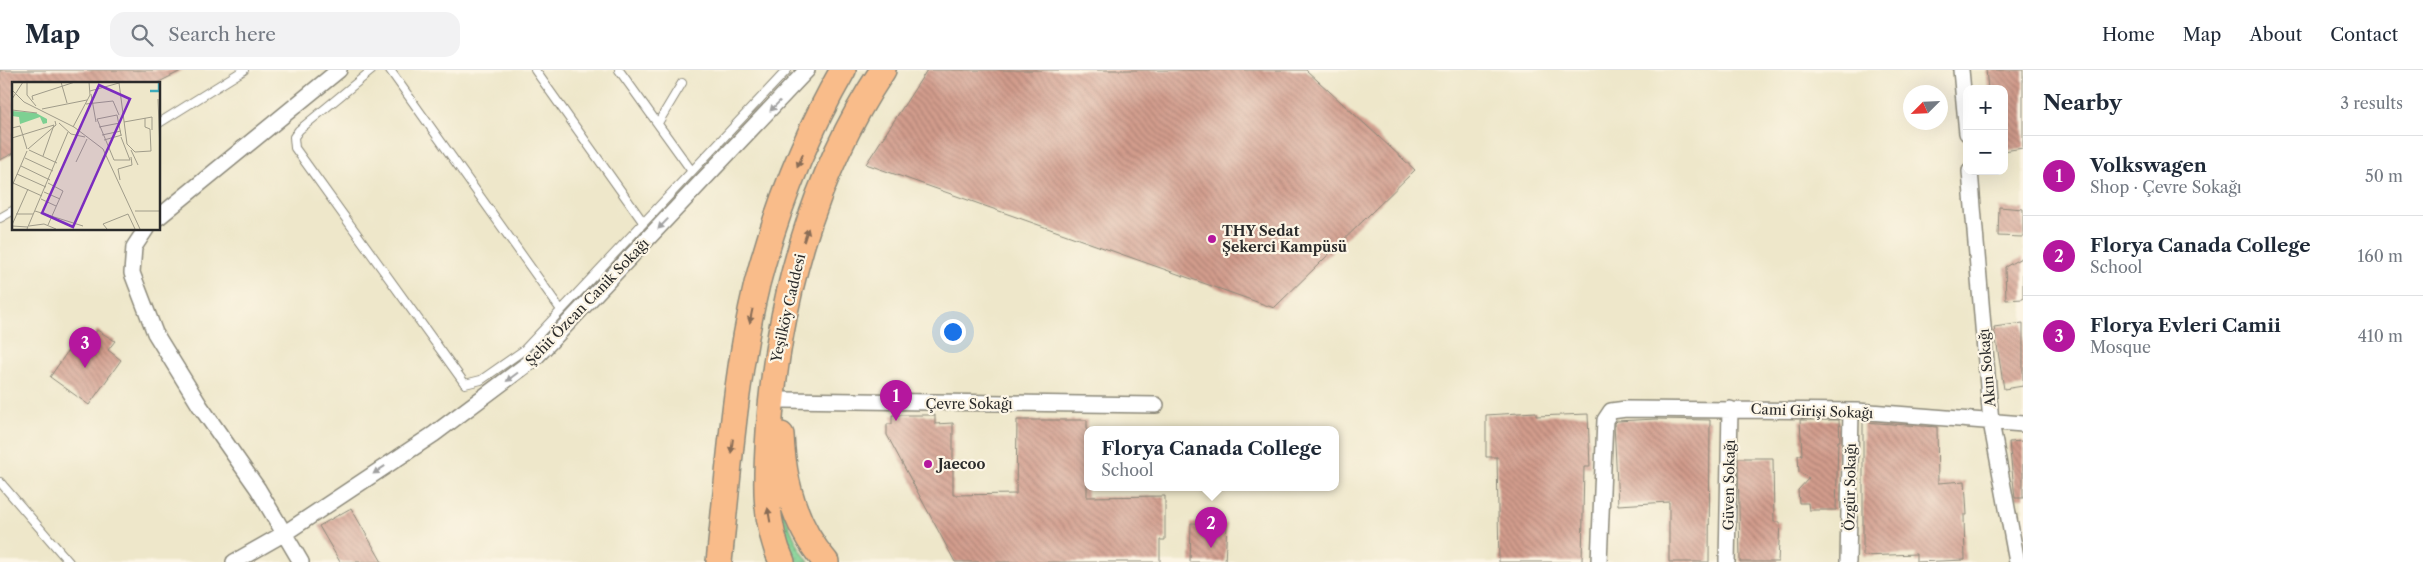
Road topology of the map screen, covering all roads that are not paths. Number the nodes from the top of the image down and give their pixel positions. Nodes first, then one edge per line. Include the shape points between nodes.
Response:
1 (244, 70) edge
2 (339, 70) edge
3 (372, 70) edge
4 (390, 70) edge
5 (535, 70) edge
6 (620, 70) edge
7 (787, 70) edge
8 (807, 70) edge
9 (843, 70) edge
10 (883, 70) edge
11 (1962, 70) edge
12 (682, 83) dead end
13 (160, 122) edge
14 (658, 123) junction
15 (1967, 130) edge
16 (691, 170) junction
17 (1970, 175) edge
18 (12, 211) edge
19 (160, 216) edge
20 (0, 218) edge
21 (643, 222) junction
22 (145, 230) edge
23 (561, 310) junction
24 (777, 347) junction
25 (782, 400) junction
26 (1156, 405) dead end
27 (1730, 409) junction
28 (1851, 411) junction
29 (1991, 422) junction
30 (2023, 424) edge
31 (0, 482) edge
32 (285, 532) junction
33 (69, 562) edge
34 (234, 562) edge
35 (301, 562) edge
36 (719, 562) edge
37 (782, 562) edge
38 (826, 562) edge
39 (1599, 562) edge
40 (1727, 562) edge
41 (1848, 562) edge
42 (2018, 562) edge

1 - 13 lane
2 - 19 street
3 - 23 lane via 299,130 294,137 294,145 455,372 465,384 481,380 524,350
4 - 23 lane
5 - 21 lane
6 - 14 lane
7 - 16 lane
8 -> 32 street, Şehit Özcan Canik Sokağı via 534,359 434,434
9 -> 36 highway via 787,191 757,284 738,398
24 -> 10 highway, Yeşilköy Caddesi via 808,227 844,140
11 - 15 street
12 - 14 lane
14 - 16 lane
16 - 21 lane
17 - 29 street, Akın Sokağı
18 - 20 lane
21 - 23 lane
22 - 32 street via 134,247 132,273 155,332 200,406
24 - 25 highway
37 -> 24 highway, Yeşilköy Caddesi via 772,533 766,480
25 - 26 street, Çevre Sokağı
25 - 38 highway via 782,460 787,485 806,534
27 - 28 street, Cami Girişi Sokağı
27 - 39 street, Cami Girişi Sokağı via 1626,409 1611,412 1605,420
27 - 40 street, Güven Sokağı
28 - 29 street, Cami Girişi Sokağı
28 - 41 street, Özgür Sokağı
29 - 30 street, Cami Girişi Sokağı
29 - 42 street, Akın Sokağı
31 - 33 lane
32 - 34 street, Şehit Özcan Canik Sokağı
32 - 35 street

